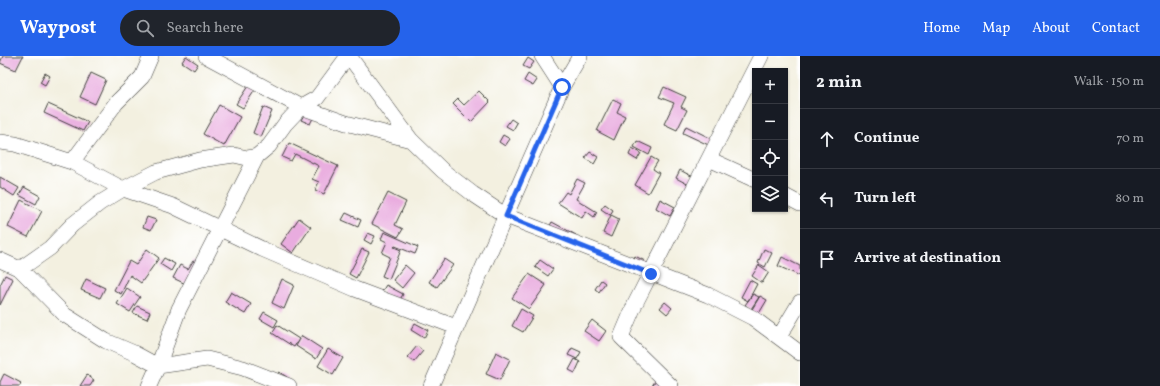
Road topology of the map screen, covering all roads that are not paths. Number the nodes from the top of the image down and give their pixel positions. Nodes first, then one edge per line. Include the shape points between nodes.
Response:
1 (151, 56) edge
2 (206, 56) edge
3 (349, 56) edge
4 (542, 56) edge
5 (580, 56) edge
6 (761, 56) edge
7 (562, 87) junction
8 (301, 107) junction
9 (411, 140) junction
10 (0, 142) edge
11 (257, 156) junction
12 (709, 160) junction
13 (72, 162) junction
14 (752, 179) edge
15 (123, 189) junction
16 (788, 198) edge
17 (800, 204) edge
18 (506, 216) junction
19 (220, 229) junction
20 (0, 260) edge
21 (20, 269) junction
22 (651, 274) junction
23 (800, 302) edge
24 (456, 327) junction
25 (779, 337) junction
26 (800, 353) edge
27 (158, 366) junction
28 (149, 386) edge
29 (289, 386) edge
30 (431, 386) edge
31 (671, 386) edge

1 - 13 street via 142,77 116,103
2 - 8 street
3 - 8 street via 317,98
3 - 9 street
4 - 7 street
5 - 7 street
6 - 12 street
7 - 18 street
8 - 9 street via 346,123
8 - 11 street via 269,146
9 - 18 street via 443,171
10 - 13 street via 15,144
11 - 15 street via 247,158 234,155 200,160 156,172
11 - 19 street
12 - 14 street
12 - 22 street
13 - 15 street
15 - 19 street via 173,206
15 - 21 street via 100,203 72,225 50,248
16 - 17 street
18 - 22 street
18 - 24 street
19 - 24 street via 262,250 355,289
19 - 27 street via 179,309
20 - 21 street
21 - 27 street via 65,315 106,341
22 - 25 street via 708,295 753,318
22 - 31 street via 621,337
23 - 25 street
24 - 30 street
25 - 26 street
27 - 28 street
27 - 29 street via 207,359 244,368

